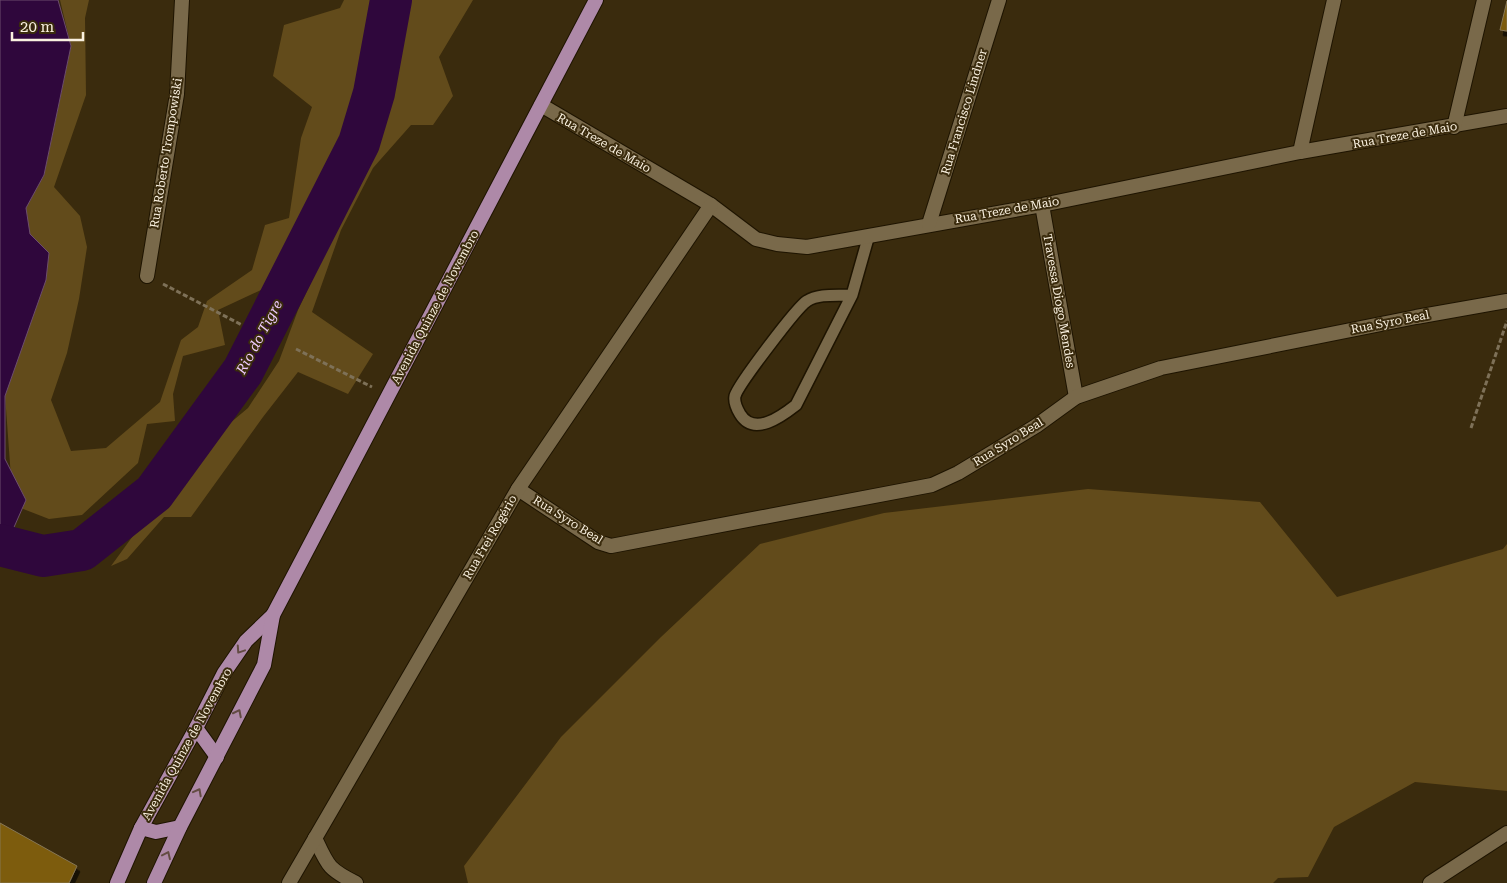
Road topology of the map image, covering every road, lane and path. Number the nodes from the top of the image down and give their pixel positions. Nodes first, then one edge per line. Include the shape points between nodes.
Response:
1 (182, 0) edge
2 (596, 0) edge
3 (999, 0) edge
4 (1334, 0) edge
5 (1484, 0) edge
6 (541, 106) junction
7 (1507, 116) edge
8 (1454, 127) junction
9 (1300, 152) junction
10 (711, 205) junction
11 (1042, 205) junction
12 (929, 224) junction
13 (869, 235) junction
14 (147, 276) joint
15 (852, 295) junction
16 (1507, 301) edge
17 (1507, 321) edge
18 (242, 325) dead end
19 (296, 349) dead end
20 (388, 396) junction
21 (1076, 397) junction
22 (1471, 428) dead end
23 (518, 488) junction
24 (273, 615) junction
25 (196, 728) junction
26 (217, 757) junction
27 (180, 827) junction
28 (141, 828) junction
29 (1507, 833) edge
30 (315, 838) junction
31 (117, 883) edge
32 (154, 883) edge
33 (290, 883) edge
34 (356, 883) edge
35 (1430, 883) edge

1 - 14 street, Rua Roberto Trompowiski via 177,94
2 - 6 main road, Avenida Quinze de Novembro
3 - 12 street, Rua Francisco Lindner
4 - 9 street
5 - 8 street
6 - 10 street, Rua Treze de Maio
6 - 20 main road, Avenida Quinze de Novembro
7 - 8 street, Rua Treze de Maio
8 - 9 street, Rua Treze de Maio
9 - 11 street, Rua Treze de Maio
10 - 13 street, Rua Treze de Maio via 756,239 777,244 807,246
10 - 23 street, Rua Frei Rogério
11 - 12 street, Rua Treze de Maio
11 - 21 street, Travessa Diogo Mendes
12 - 13 street, Rua Treze de Maio
13 - 15 lane
14 - 18 path
15 - 15 lane via 796,405 767,423 754,424 741,416 735,396 744,378 797,310 807,300
16 - 21 street, Rua Syro Beal via 1416,316 1161,368
17 - 22 path
19 - 20 path
20 - 24 main road, Avenida Quinze de Novembro
21 - 23 street, Rua Syro Beal via 1036,426 958,473 932,484 611,546 598,542
23 - 30 street, Rua Frei Rogério
24 -> 25 main road, Avenida Quinze de Novembro via 246,641 224,673
26 -> 24 main road, Avenida Quinze de Novembro via 264,665
25 - 26 main road
25 - 28 main road, Avenida Quinze de Novembro
27 -> 26 main road, Avenida Quinze de Novembro
27 - 28 main road via 156,832
32 -> 27 main road, Avenida Quinze de Novembro
28 - 31 main road, Avenida Quinze de Novembro
29 - 35 street
30 - 33 street, Rua Frei Rogério
30 - 34 street via 336,873

